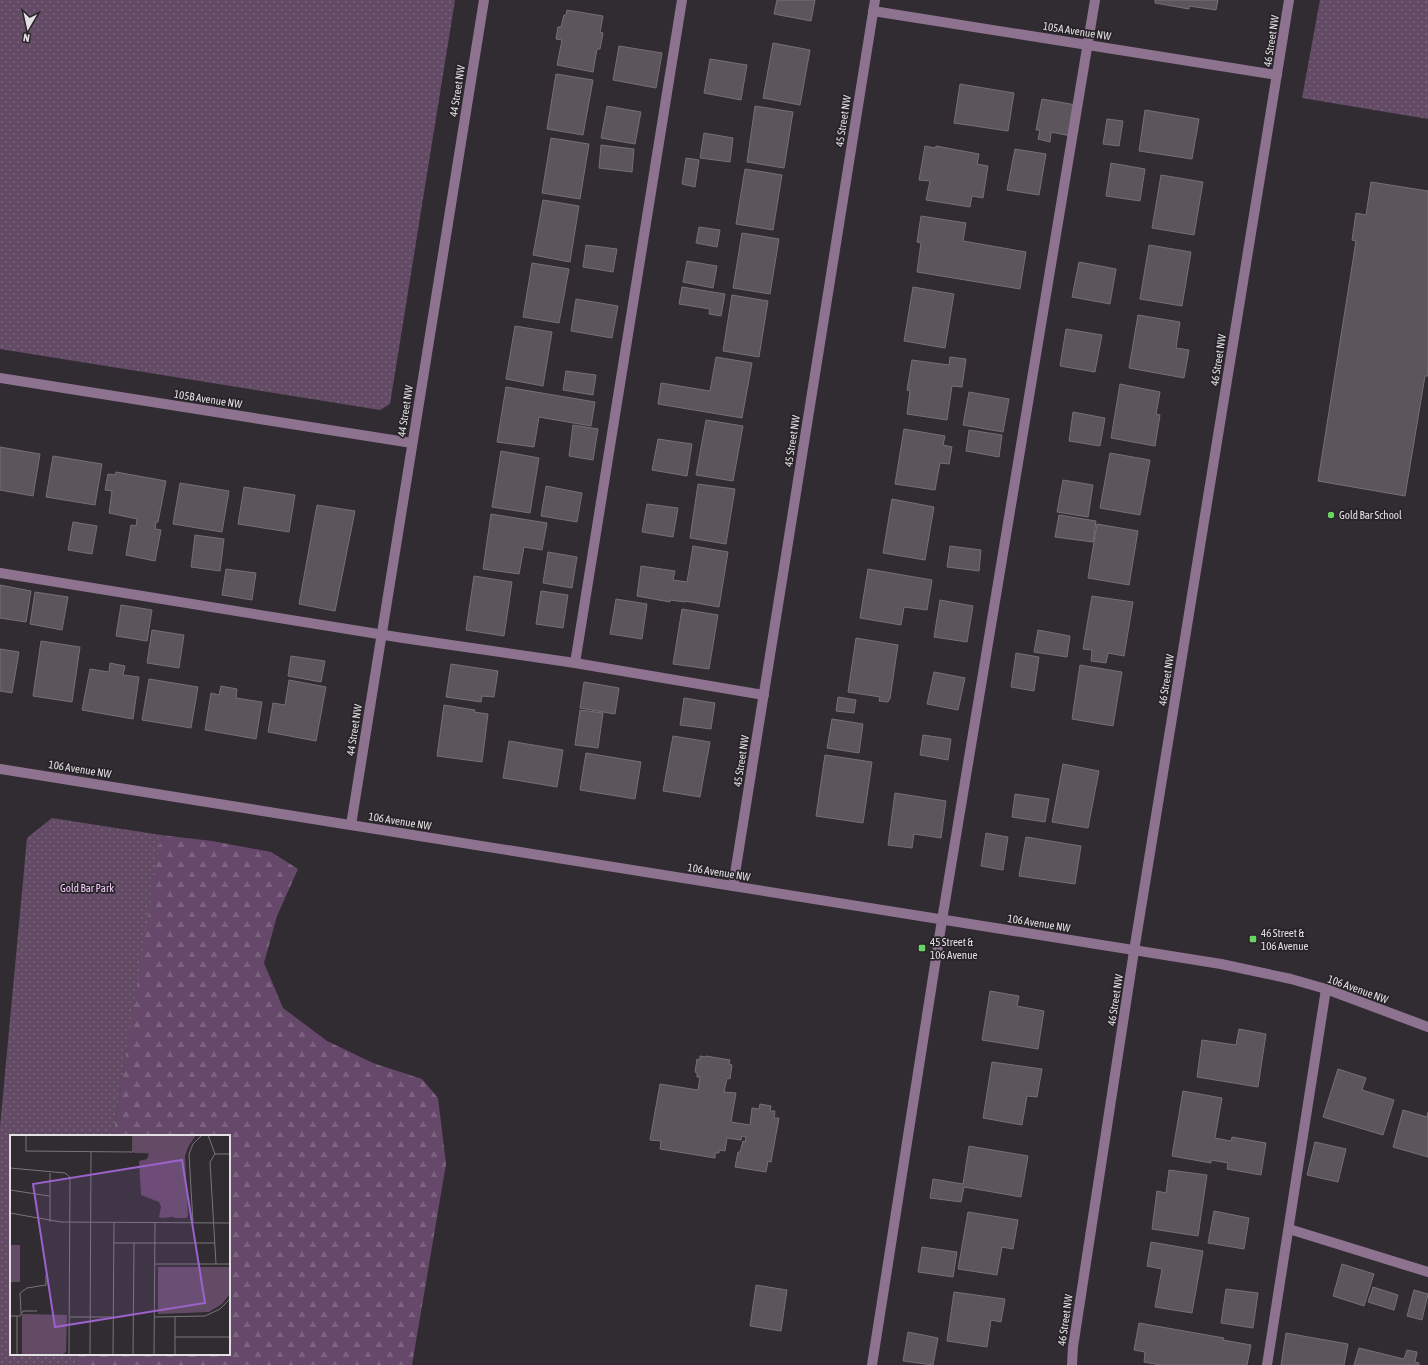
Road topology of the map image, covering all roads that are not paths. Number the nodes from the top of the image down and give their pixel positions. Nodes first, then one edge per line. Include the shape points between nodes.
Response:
1 (484, 0) edge
2 (682, 0) edge
3 (875, 0) edge
4 (1095, 0) edge
5 (1289, 0) edge
6 (873, 11) junction
7 (1088, 45) junction
8 (1277, 75) junction
9 (0, 378) edge
10 (412, 443) junction
11 (0, 573) edge
12 (382, 634) junction
13 (575, 663) junction
14 (764, 695) junction
15 (0, 769) edge
16 (351, 825) junction
17 (733, 886) junction
18 (942, 920) junction
19 (1134, 951) junction
20 (1326, 989) junction
21 (1428, 1027) edge
22 (1289, 1229) junction
23 (1428, 1272) edge
24 (872, 1365) edge
25 (1072, 1365) edge
26 (1268, 1365) edge

1 - 10 street, 44 Street NW
2 - 13 street
3 - 6 street, 45 Street NW
4 - 7 street
5 - 8 street, 46 Street NW
6 - 7 street, 105A Avenue NW
6 - 14 street, 45 Street NW
7 - 8 street, 105A Avenue NW
7 - 18 street
8 - 19 street, 46 Street NW
9 - 10 street, 105B Avenue NW
10 - 12 street, 44 Street NW
11 - 12 street
12 - 13 street
12 - 16 street, 44 Street NW
13 - 14 street
14 - 17 street, 45 Street NW
15 - 16 street, 106 Avenue NW
16 - 17 street, 106 Avenue NW
17 - 18 street, 106 Avenue NW
18 - 19 street, 106 Avenue NW
18 - 24 street
19 - 20 street, 106 Avenue NW via 1221,964
19 - 25 street, 46 Street NW
20 - 21 street, 106 Avenue NW
20 - 22 street
22 - 23 street
22 - 26 street

